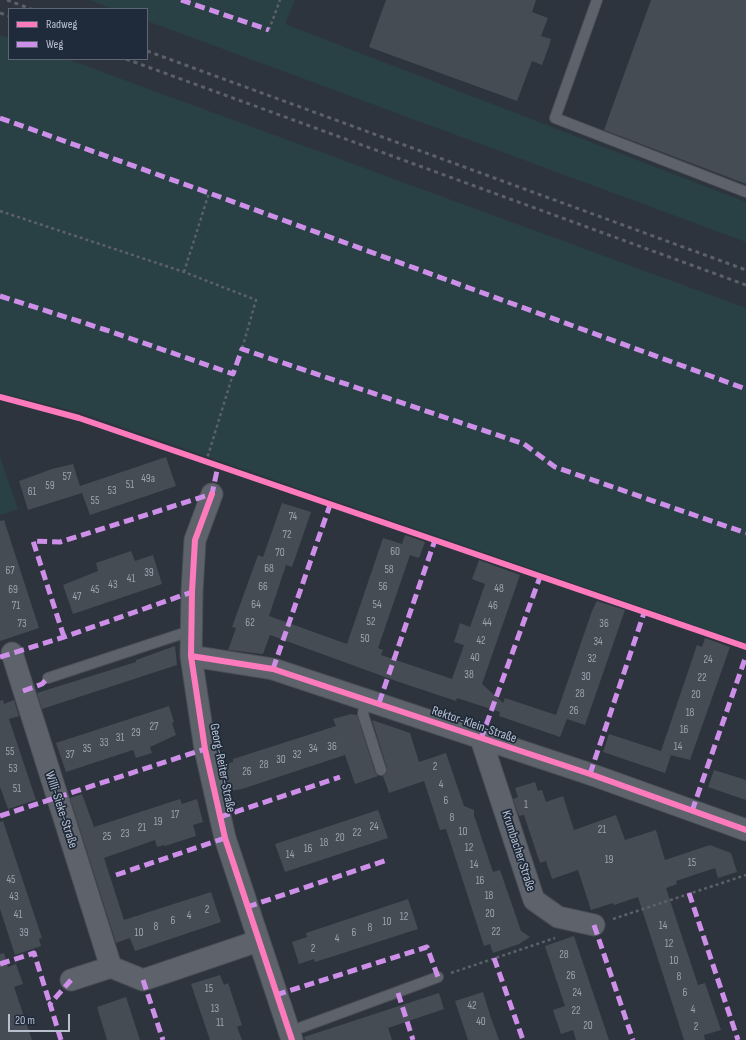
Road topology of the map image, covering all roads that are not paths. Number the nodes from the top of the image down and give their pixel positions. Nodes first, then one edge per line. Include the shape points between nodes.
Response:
1 (598, 0) edge
2 (746, 192) edge
3 (212, 494) dead end
4 (192, 634) junction
5 (12, 653) dead end
6 (191, 656) junction
7 (48, 678) dead end
8 (366, 699) junction
9 (481, 739) junction
10 (380, 770) dead end
11 (746, 830) edge
12 (594, 925) dead end
13 (258, 941) junction
14 (111, 967) junction
15 (438, 977) dead end
16 (71, 980) dead end
17 (290, 1036) edge

1 - 2 lane via 554,118
3 - 4 street, Georg-Reiter-Straße via 194,540
4 - 6 street, Georg-Reiter-Straße
4 - 7 lane via 181,634
5 - 14 street, Willi-Sieke-Straße
6 - 8 street, Rektor-Klein-Straße via 273,669
6 - 13 street, Georg-Reiter-Straße via 205,749 225,838
8 - 9 street, Rektor-Klein-Straße
8 - 10 lane via 363,714
9 - 11 street, Rektor-Klein-Straße via 590,774
9 - 12 street, Krumbacher Straße via 534,900 558,917
13 - 14 street via 143,980
13 - 17 street, Georg-Reiter-Straße
14 - 16 street
15 - 17 lane

